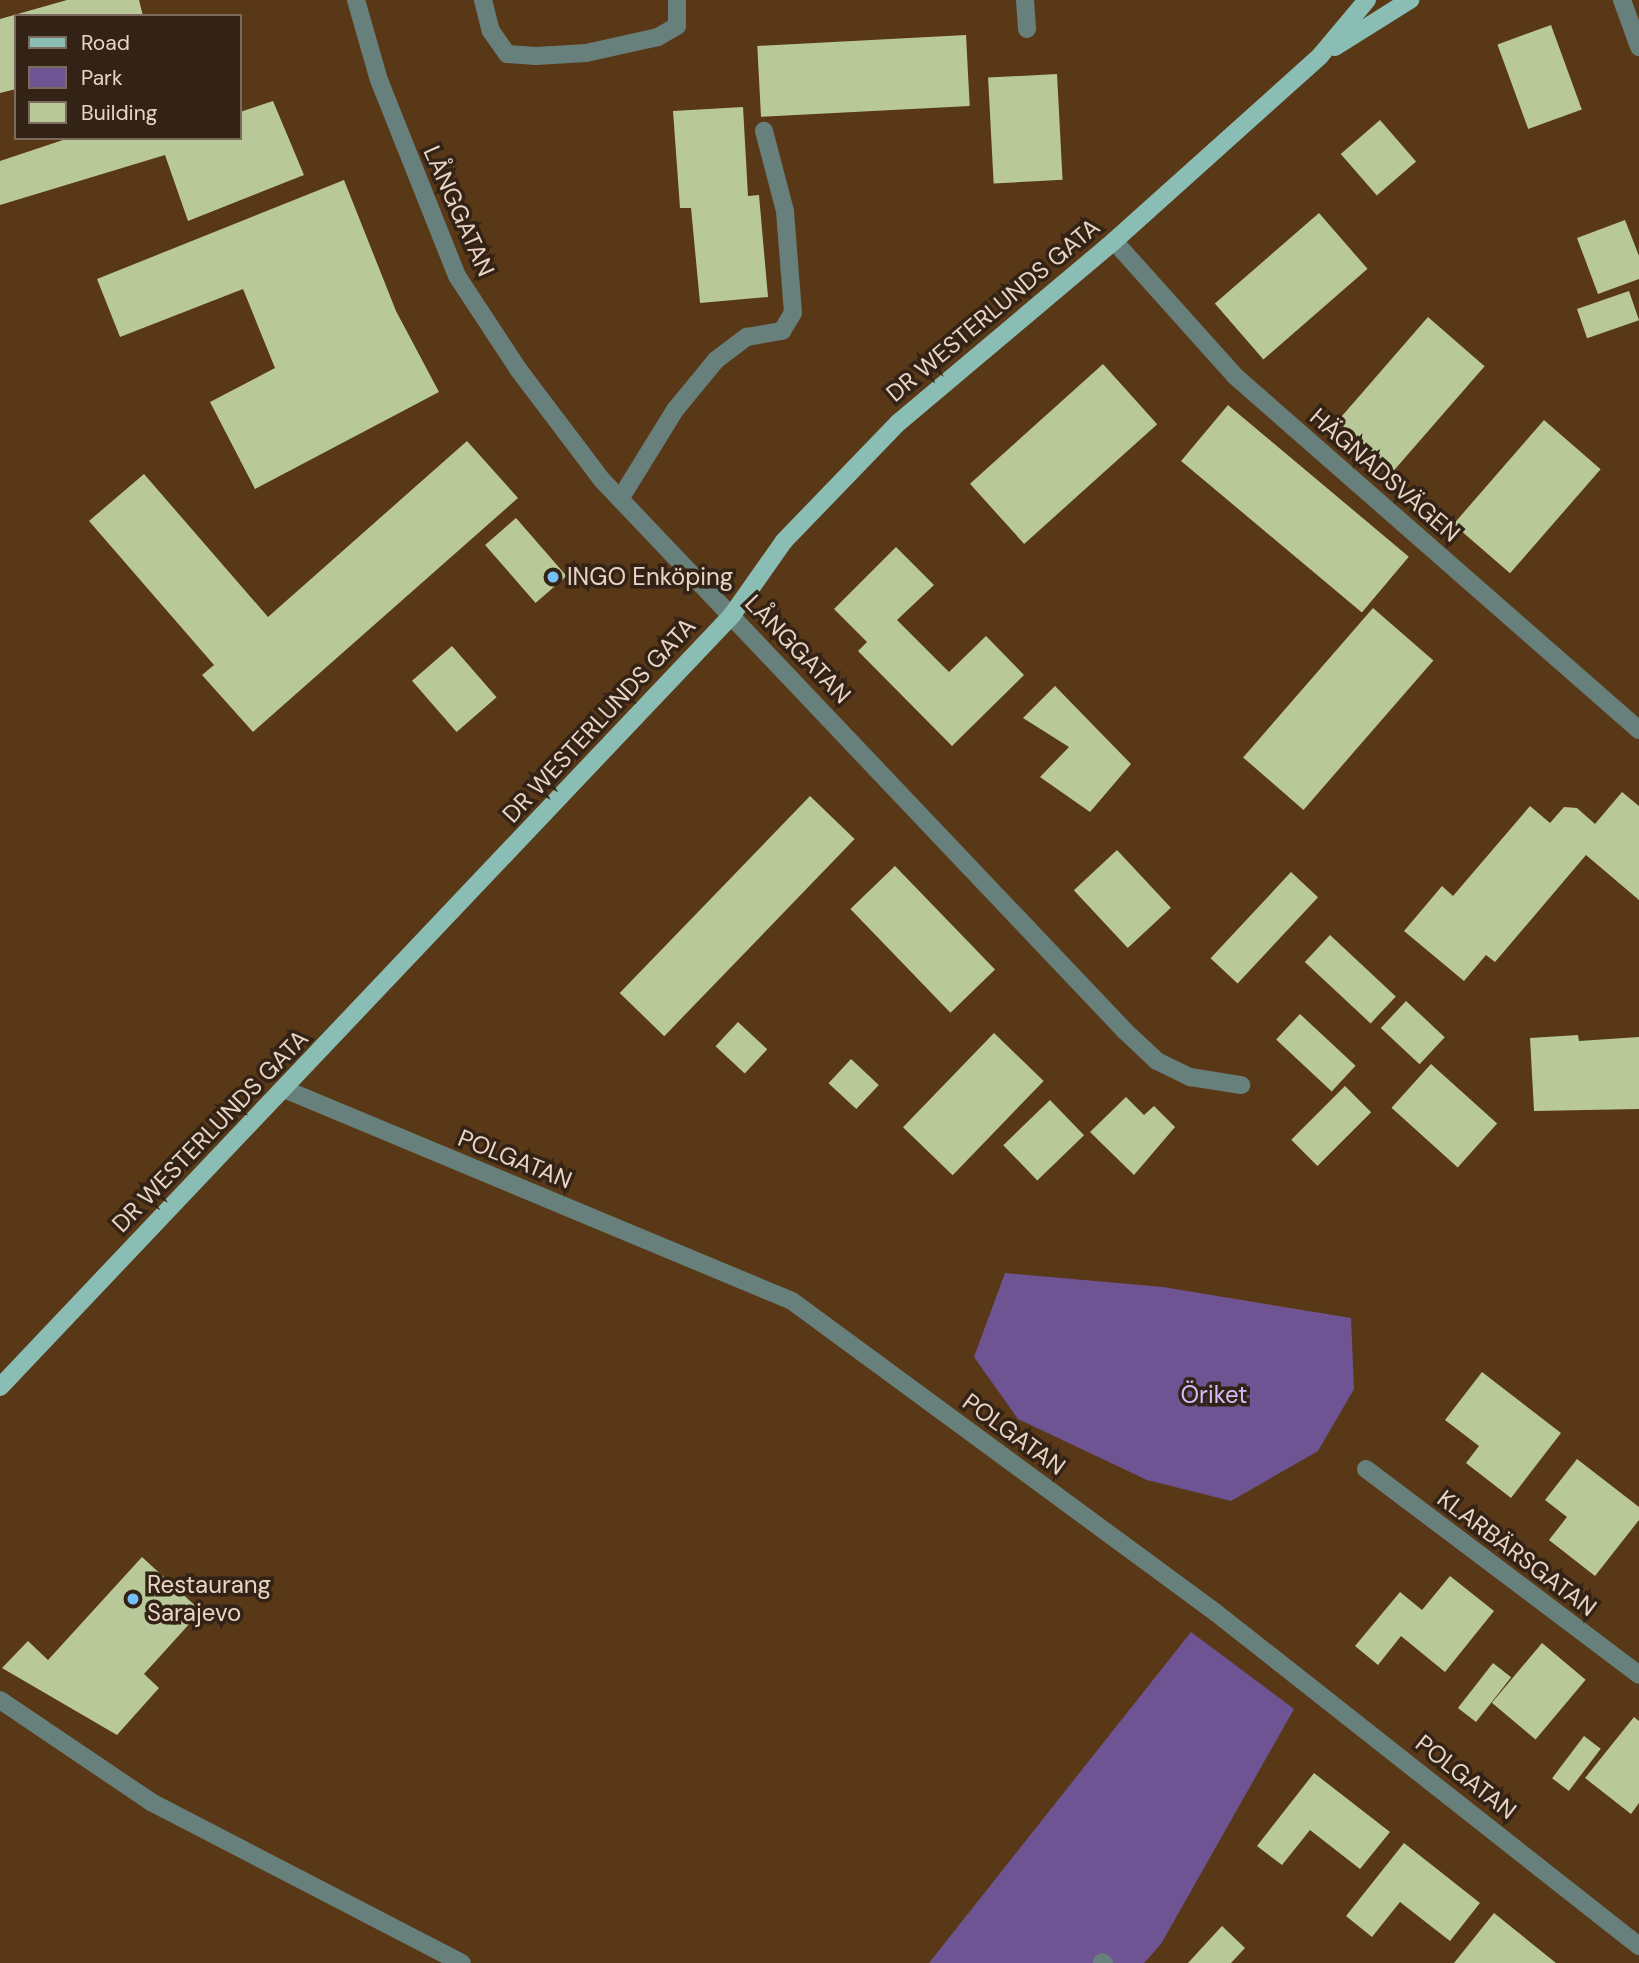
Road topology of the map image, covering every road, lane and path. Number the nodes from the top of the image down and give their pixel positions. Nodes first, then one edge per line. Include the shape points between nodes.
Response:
1 (356, 0) edge
2 (483, 0) edge
3 (677, 0) edge
4 (1025, 0) edge
5 (1367, 0) edge
6 (1410, 0) edge
7 (1621, 3) edge
8 (1027, 29) dead end
9 (1639, 47) edge
10 (1320, 56) junction
11 (764, 131) dead end
12 (1114, 241) junction
13 (620, 499) junction
14 (732, 615) junction
15 (1639, 730) edge
16 (1241, 1085) dead end
17 (284, 1090) junction
18 (0, 1387) edge
19 (1366, 1469) dead end
20 (1639, 1675) edge
21 (0, 1700) edge
22 (1639, 1946) edge
23 (1639, 1958) edge
24 (462, 1963) edge
25 (1636, 1963) edge

1 - 13 street, LÅNGGATAN via 379,80 457,276 518,369
2 - 3 street via 491,31 507,54 586,53 658,37 677,26
4 - 8 street
5 - 10 main road, DR WESTERLUNDS GATA
6 - 10 main road, DR WESTERLUNDS GATA
7 - 9 street
10 - 12 main road, DR WESTERLUNDS GATA
11 - 13 street via 785,211 793,313 782,331 747,337 716,360 675,410
12 - 14 main road, DR WESTERLUNDS GATA via 898,423 783,541
12 - 15 street, HÄGNADSVÄGEN via 1235,376
13 - 14 street, LÅNGGATAN
14 - 16 street, LÅNGGATAN via 1157,1061 1190,1077
14 - 17 main road, DR WESTERLUNDS GATA
17 - 18 main road, DR WESTERLUNDS GATA
17 - 22 street, POLGATAN via 792,1301 1216,1612
19 - 20 street, KLARBÄRSGATAN
21 - 24 street via 151,1802
23 - 25 street

